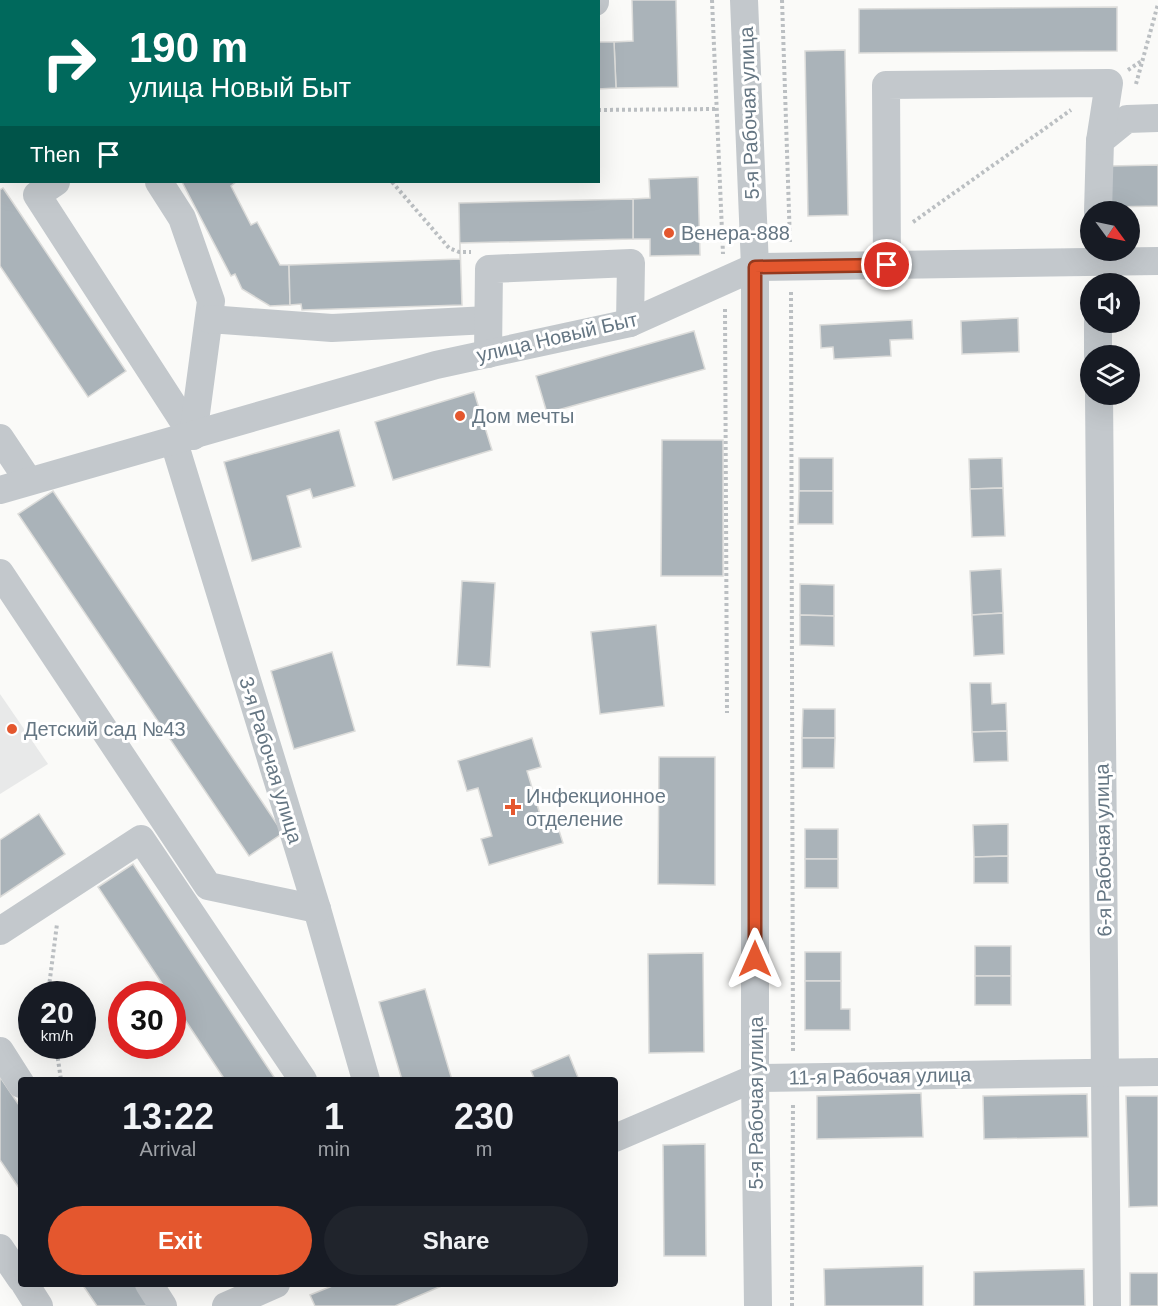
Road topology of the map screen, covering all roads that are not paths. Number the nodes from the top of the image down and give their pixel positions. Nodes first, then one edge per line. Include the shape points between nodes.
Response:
1 (744, 0) edge
2 (1158, 118) edge
3 (1100, 141) junction
4 (160, 183) edge
5 (41, 186) edge
6 (1098, 201) edge
7 (888, 252) junction
8 (1158, 261) edge
9 (1098, 265) edge
10 (755, 267) junction
11 (208, 319) junction
12 (488, 320) junction
13 (630, 323) junction
14 (488, 354) junction
15 (1099, 405) edge
16 (0, 438) edge
17 (183, 439) junction
18 (28, 480) junction
19 (0, 490) edge
20 (0, 573) edge
21 (179, 841) junction
22 (155, 858) junction
23 (317, 909) junction
24 (0, 931) edge
25 (0, 1051) edge
26 (1158, 1072) edge
27 (1105, 1073) junction
28 (301, 1077) edge
29 (365, 1077) edge
30 (755, 1078) junction
31 (18, 1079) edge
32 (618, 1137) edge
33 (0, 1248) edge
34 (18, 1275) edge
35 (26, 1287) edge
36 (151, 1287) edge
37 (269, 1287) edge
38 (39, 1306) edge
39 (163, 1306) edge
40 (225, 1306) edge
41 (758, 1306) edge
42 (1107, 1306) edge

1 - 10 street, 5-я Рабочая улица
2 - 3 street via 1127,119
3 - 6 street
3 - 7 street via 1109,83 886,85
4 - 11 street via 186,229 211,301
5 - 17 street
7 - 9 street, улица Новый Быт
7 - 10 street, улица Новый Быт via 791,267
8 - 9 street, улица Новый Быт
10 - 13 street, улица Новый Быт
10 - 30 street, 5-я Рабочая улица
11 - 12 street via 332,328
11 - 17 street
12 - 13 street via 489,269 631,263
12 - 14 street
13 - 14 street, улица Новый Быт
14 - 17 street, улица Новый Быт via 435,365
15 - 27 street, 6-я Рабочая улица
16 - 18 street
17 - 18 street, улица Новый Быт
17 - 23 street, 3-я Рабочая улица
18 - 19 street, улица Новый Быт
20 - 21 street
21 - 22 street
21 - 23 street via 208,886
22 - 24 street via 141,839
22 - 28 street
23 - 29 street, 3-я Рабочая улица
25 - 31 street
26 - 27 street, 11-я Рабочая улица
27 - 30 street, 11-я Рабочая улица
27 - 42 street, 6-я Рабочая улица
30 - 32 street, 11-я Рабочая улица
30 - 41 street, 5-я Рабочая улица
33 - 34 street
35 - 38 street
36 - 39 street
37 - 40 street

